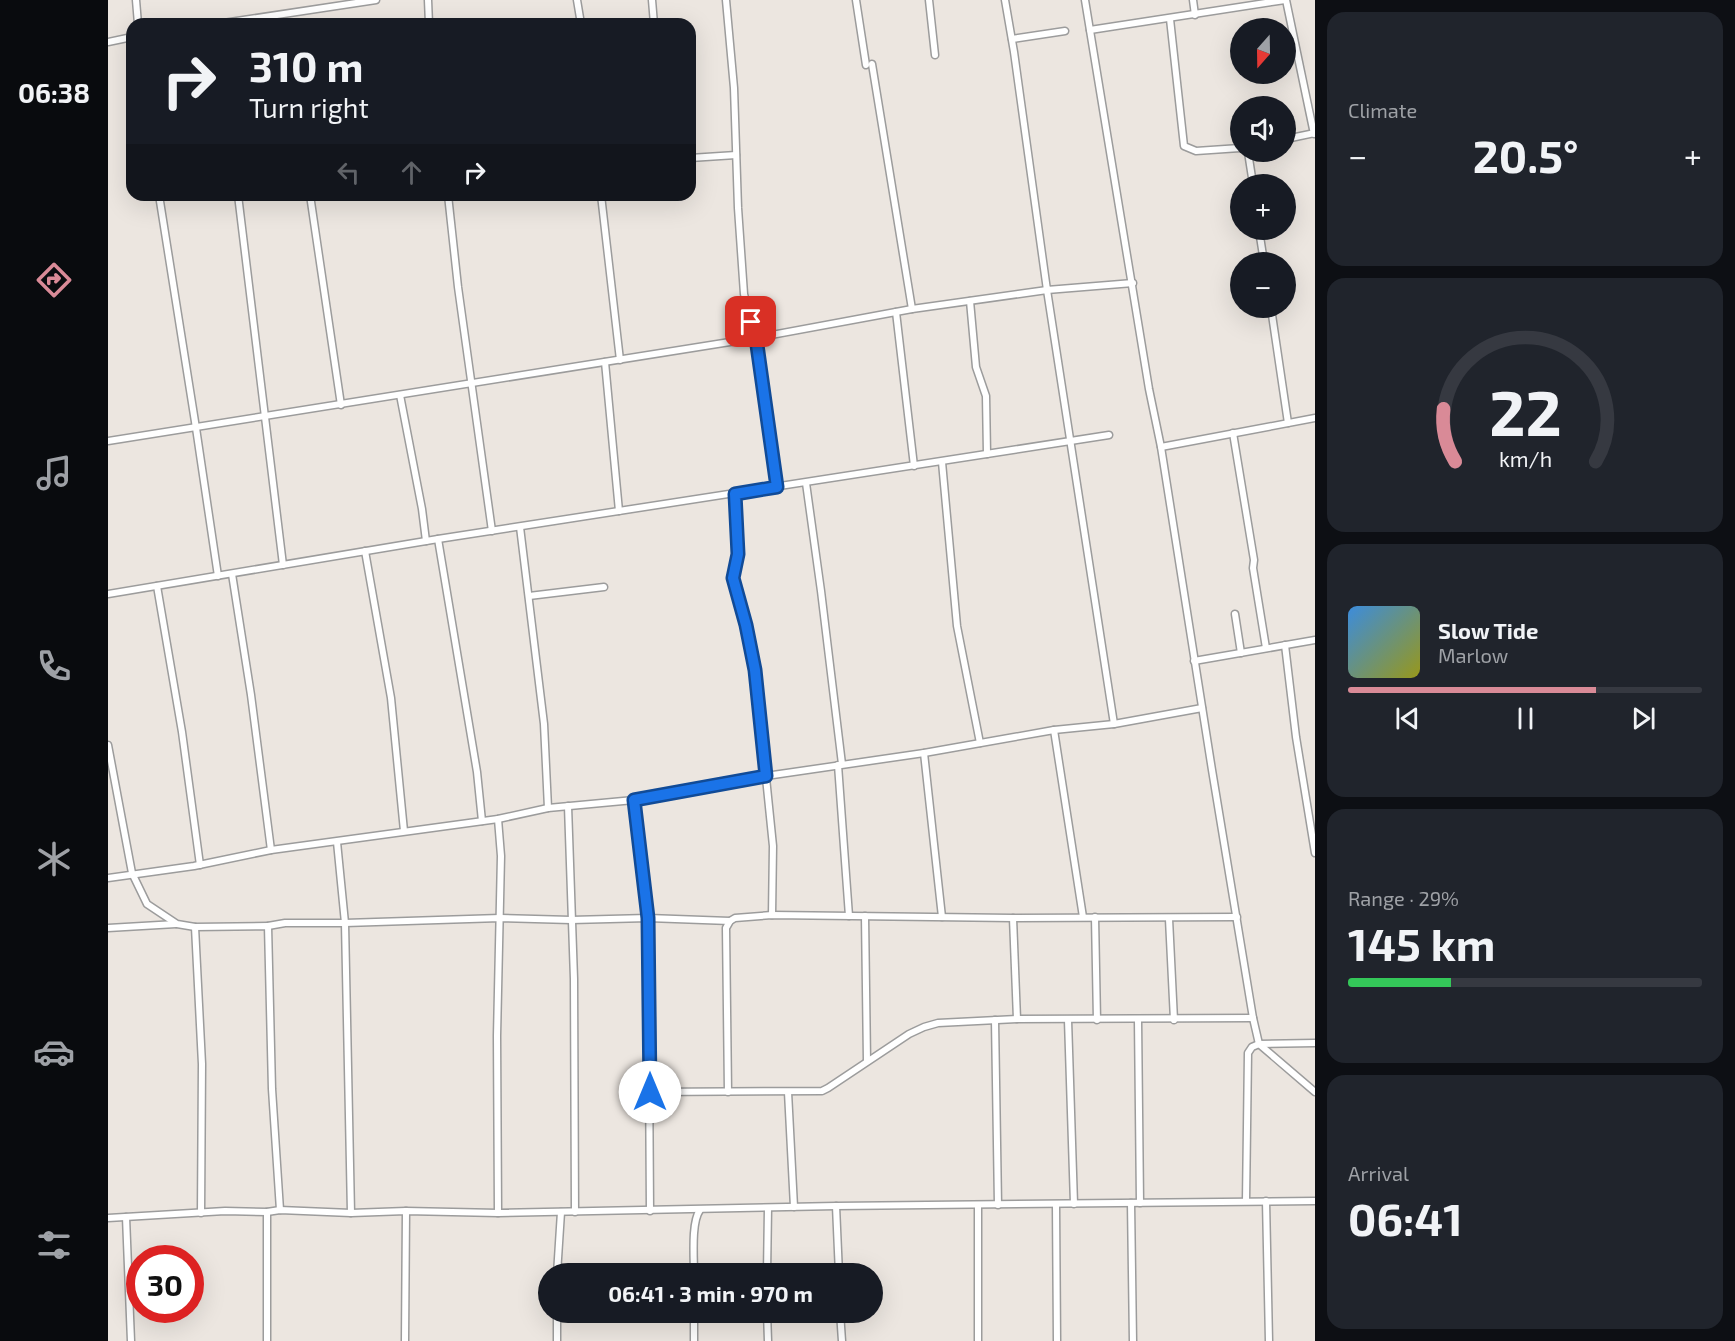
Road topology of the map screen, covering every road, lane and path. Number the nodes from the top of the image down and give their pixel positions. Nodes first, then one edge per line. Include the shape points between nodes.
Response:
1 (136, 0) edge
2 (376, 0) edge
3 (428, 0) edge
4 (577, 0) edge
5 (652, 0) edge
6 (726, 0) edge
7 (856, 0) edge
8 (929, 0) edge
9 (1005, 0) edge
10 (1085, 0) edge
11 (1192, 0) edge
12 (1285, 0) edge
13 (1195, 15) junction
14 (268, 16) joint
15 (138, 18) edge
16 (255, 18) edge
17 (429, 18) edge
18 (580, 18) edge
19 (654, 18) edge
20 (1170, 19) junction
21 (1090, 30) junction
22 (1065, 31) dead end
23 (126, 38) edge
24 (1012, 39) junction
25 (108, 42) edge
26 (935, 55) dead end
27 (1314, 134) edge
28 (1296, 138) edge
29 (1230, 149) edge
30 (736, 155) junction
31 (696, 158) edge
32 (160, 201) edge
33 (239, 201) edge
34 (311, 201) edge
35 (449, 201) edge
36 (602, 201) edge
37 (1133, 283) junction
38 (1047, 290) junction
39 (970, 301) junction
40 (912, 309) junction
41 (896, 312) junction
42 (1272, 318) edge
43 (756, 338) junction
44 (620, 360) junction
45 (605, 362) junction
46 (471, 383) junction
47 (400, 395) junction
48 (341, 405) junction
49 (265, 417) junction
50 (1315, 418) edge
51 (1288, 423) junction
52 (196, 428) junction
53 (1233, 433) junction
54 (1109, 435) dead end
55 (1070, 440) junction
56 (108, 441) edge
57 (1161, 447) junction
58 (987, 454) junction
59 (942, 462) junction
60 (914, 466) junction
61 (806, 483) junction
62 (777, 487) junction
63 (735, 494) junction
64 (619, 512) junction
65 (520, 527) junction
66 (492, 531) junction
67 (438, 539) junction
68 (426, 541) junction
69 (365, 551) junction
70 (283, 565) junction
71 (232, 574) junction
72 (218, 576) junction
73 (157, 586) junction
74 (604, 587) dead end
75 (108, 594) edge
76 (529, 596) junction
77 (1235, 614) dead end
78 (1315, 640) edge
79 (1285, 645) junction
80 (1266, 648) junction
81 (1241, 653) junction
82 (1194, 661) junction
83 (1202, 708) junction
84 (1114, 724) junction
85 (1054, 730) junction
86 (980, 743) junction
87 (108, 745) edge
88 (924, 753) junction
89 (840, 765) junction
90 (766, 776) junction
91 (634, 800) junction
92 (568, 806) junction
93 (548, 808) junction
94 (498, 819) junction
95 (482, 821) junction
96 (404, 831) junction
97 (337, 842) junction
98 (271, 850) junction
99 (1315, 853) edge
100 (200, 864) junction
101 (132, 873) junction
102 (108, 878) edge
103 (772, 915) junction
104 (849, 916) junction
105 (864, 916) junction
106 (942, 917) junction
107 (1083, 917) junction
108 (1095, 917) junction
109 (500, 918) junction
110 (648, 918) junction
111 (1013, 918) junction
112 (1237, 918) junction
113 (1169, 919) junction
114 (571, 920) junction
115 (730, 921) junction
116 (345, 923) junction
117 (177, 924) junction
118 (268, 926) junction
119 (195, 927) junction
120 (108, 928) edge
121 (1253, 1018) junction
122 (1017, 1019) junction
123 (995, 1020) junction
124 (1068, 1020) junction
125 (1097, 1020) junction
126 (1138, 1020) junction
127 (1174, 1020) junction
128 (1315, 1043) edge
129 (1259, 1044) junction
130 (867, 1061) junction
131 (650, 1092) junction
132 (728, 1092) junction
133 (788, 1092) junction
134 (1315, 1092) edge
135 (1246, 1201) junction
136 (1266, 1201) junction
137 (1315, 1201) edge
138 (1131, 1203) junction
139 (1140, 1203) junction
140 (1074, 1204) junction
141 (978, 1205) junction
142 (998, 1205) junction
143 (1056, 1205) junction
144 (836, 1206) junction
145 (794, 1207) junction
146 (768, 1208) junction
147 (280, 1210) junction
148 (700, 1210) junction
149 (406, 1211) junction
150 (650, 1211) junction
151 (267, 1212) junction
152 (561, 1212) junction
153 (575, 1212) junction
154 (201, 1213) junction
155 (351, 1213) junction
156 (498, 1213) junction
157 (126, 1217) junction
158 (108, 1218) edge
159 (558, 1263) edge
160 (694, 1263) edge
161 (766, 1263) edge
162 (839, 1263) edge
163 (557, 1323) edge
164 (694, 1323) edge
165 (767, 1323) edge
166 (841, 1323) edge
167 (131, 1341) edge
168 (267, 1341) edge
169 (405, 1341) edge
170 (557, 1341) edge
171 (694, 1341) edge
172 (768, 1341) edge
173 (842, 1341) edge
174 (978, 1341) edge
175 (1057, 1341) edge
176 (1132, 1341) edge
177 (1269, 1341) edge

1 - 15 street
2 - 14 street
3 - 17 street
4 - 18 street
5 - 19 street
6 - 30 street
7 - 40 street
8 - 26 street
9 - 24 street
10 - 21 street
11 - 13 street
12 - 13 street
12 - 27 street
13 - 20 street
14 - 16 street
20 - 21 street
20 - 29 street via 1184,146 1196,151
21 - 37 street
22 - 24 street
23 - 25 street
24 - 38 street
27 - 28 street
30 - 31 street
30 - 43 street via 744,294
32 - 52 street
33 - 49 street
34 - 48 street
35 - 46 street
36 - 44 street
37 - 38 street
37 - 57 street
38 - 39 street
38 - 55 street
39 - 40 street
39 - 58 street via 976,367 986,396
40 - 41 street
41 - 43 street
41 - 60 street
42 - 51 street
43 - 44 street
43 - 62 street
44 - 45 street
45 - 46 street
45 - 64 street
46 - 47 street
46 - 66 street
47 - 48 street
47 - 68 street
48 - 49 street
49 - 52 street
49 - 70 street
50 - 51 street
51 - 53 street
52 - 56 street
52 - 72 street
53 - 57 street
53 - 80 street
54 - 55 street
55 - 58 street
55 - 84 street
57 - 82 street
58 - 59 street
59 - 60 street
59 - 86 street via 957,626
60 - 61 street
61 - 62 street
61 - 89 street
62 - 63 street
63 - 64 street
63 - 90 street via 738,554 733,578 755,670
64 - 65 street
65 - 66 street
65 - 76 street
66 - 67 street
67 - 68 street
67 - 95 street
68 - 69 street
69 - 70 street
69 - 96 street via 391,698
70 - 71 street
71 - 72 street
71 - 98 street
72 - 73 street
73 - 75 street
73 - 100 street
74 - 76 street
76 - 93 street via 544,724
77 - 81 street
78 - 79 street
79 - 80 street
79 - 99 street
80 - 81 street
81 - 82 street
82 - 83 street
83 - 84 street
83 - 112 street
84 - 85 street
85 - 86 street
85 - 107 street
86 - 88 street
87 - 101 street
88 - 89 street
88 - 106 street
89 - 90 street
89 - 104 street
90 - 91 street
90 - 103 street via 773,846
91 - 92 street
91 - 110 street
92 - 93 street
92 - 114 street
93 - 94 street
94 - 95 street
94 - 109 street
95 - 96 street
96 - 97 street
97 - 98 street
97 - 116 street
98 - 100 street
100 - 101 street
101 - 102 street
101 - 117 street via 147,904
103 - 104 street
103 - 115 street
104 - 105 street
105 - 106 street
105 - 130 street
106 - 111 street
107 - 108 street
107 - 111 street
108 - 113 street
108 - 125 street
109 - 114 street
109 - 116 street
109 - 156 street
110 - 114 street
110 - 115 street
110 - 131 street
111 - 122 street
112 - 113 street
112 - 121 street
113 - 127 street
114 - 153 street
115 - 132 street via 726,928
116 - 118 street
116 - 155 street
117 - 119 street
117 - 120 street
118 - 119 street
118 - 147 street
119 - 154 street via 202,1064
121 - 127 street
121 - 129 street
122 - 123 street
122 - 124 street
123 - 130 street via 924,1027
123 - 142 street
124 - 125 street
124 - 140 street
125 - 126 street
126 - 127 street
126 - 139 street
128 - 129 street
129 - 134 street
129 - 135 street via 1247,1056
130 - 133 street via 828,1089
131 - 132 street
131 - 150 street
132 - 133 street
133 - 145 street
135 - 136 street
135 - 139 street
136 - 137 street
136 - 177 street
138 - 139 street
138 - 140 street
138 - 176 street
140 - 143 street
141 - 142 street
141 - 144 street
141 - 174 street
142 - 143 street
143 - 175 street
144 - 145 street
144 - 162 street
145 - 146 street
146 - 148 street
146 - 161 street
147 - 151 street
147 - 155 street
148 - 150 street
148 - 160 street via 696,1214
149 - 155 street
149 - 156 street
149 - 169 street
150 - 153 street
151 - 154 street
151 - 168 street
152 - 153 street
152 - 156 street
152 - 159 street
154 - 157 street
157 - 158 street
157 - 167 street
163 - 170 street
164 - 171 street
165 - 172 street
166 - 173 street

